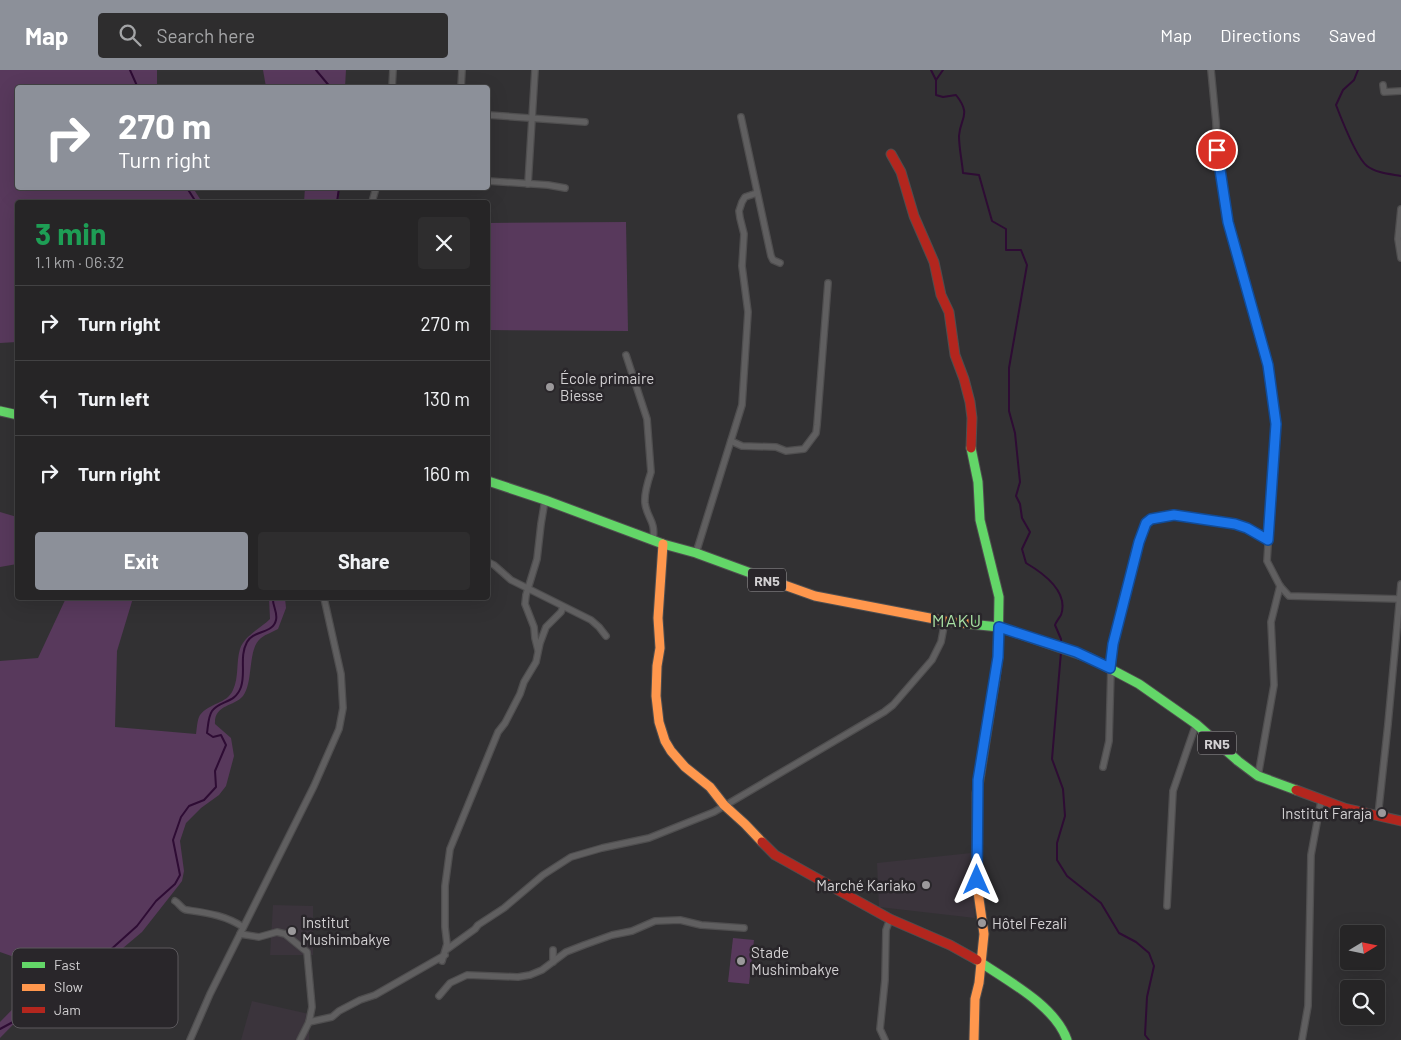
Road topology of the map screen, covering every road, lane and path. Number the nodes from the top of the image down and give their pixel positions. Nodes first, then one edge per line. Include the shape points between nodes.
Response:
1 (393, 70) edge
2 (462, 70) edge
3 (535, 70) edge
4 (1211, 70) edge
5 (392, 85) edge
6 (461, 85) edge
7 (1383, 85) dead end
8 (1401, 91) edge
9 (490, 115) edge
10 (741, 117) dead end
11 (532, 118) junction
12 (585, 122) dead end
13 (891, 154) dead end
14 (490, 181) edge
15 (528, 184) junction
16 (565, 188) dead end
17 (757, 193) junction
18 (1401, 209) edge
19 (1401, 258) edge
20 (780, 263) dead end
21 (828, 283) dead end
22 (626, 355) dead end
23 (0, 411) edge
24 (15, 414) edge
25 (731, 442) junction
26 (490, 482) edge
27 (546, 500) junction
28 (653, 540) junction
29 (1268, 540) junction
30 (663, 544) junction
31 (696, 554) junction
32 (490, 563) edge
33 (1401, 584) edge
34 (1280, 586) junction
35 (529, 588) junction
36 (1400, 599) junction
37 (324, 600) edge
38 (563, 607) junction
39 (945, 621) junction
40 (999, 627) junction
41 (606, 636) dead end
42 (538, 650) junction
43 (1110, 668) junction
44 (1196, 724) junction
45 (1103, 767) dead end
46 (1258, 776) junction
47 (1322, 801) junction
48 (724, 805) junction
49 (1378, 816) junction
50 (1401, 821) edge
51 (175, 900) dead end
52 (1167, 906) dead end
53 (890, 919) junction
54 (243, 927) junction
55 (744, 928) dead end
56 (240, 934) junction
57 (553, 950) dead end
58 (444, 955) junction
59 (553, 962) junction
60 (980, 962) junction
61 (439, 996) dead end
62 (309, 1022) junction
63 (190, 1040) edge
64 (300, 1040) edge
65 (885, 1040) edge
66 (974, 1040) edge
67 (1067, 1040) edge
68 (1302, 1040) edge

1 - 5 street
2 - 6 street
3 - 11 street
4 - 29 street via 1217,150 1228,222 1268,365 1276,424
7 - 8 street via 1384,92
9 - 11 street
10 - 17 street
11 - 12 street
11 - 15 street
13 - 40 main road via 901,172 914,216 934,262 941,295 949,312 955,355 967,387 980,520 999,597
14 - 15 street
15 - 16 street
17 - 20 street via 771,256
17 - 25 street via 746,197 740,211 748,312 742,405
18 - 19 street via 1398,239
21 - 25 street via 817,425 813,438 804,449 794,451
22 - 28 street via 648,420 651,472 645,502 654,526
23 - 24 main road
25 - 31 street
26 - 27 main road, RN5
27 - 28 main road, RN5
27 - 35 street
28 - 30 main road, RN5
29 - 34 street via 1267,562
29 - 43 street via 1235,524 1174,515 1146,523 1113,644
30 - 31 main road, RN5
30 - 48 main road via 656,696 659,722 671,751
31 - 39 main road, RN5 via 815,596
32 - 35 street via 511,580
33 - 36 street
34 - 36 street via 1289,596
34 - 46 street via 1271,622 1274,685
35 - 38 street
35 - 42 street via 525,604 532,618
36 - 49 street
37 - 54 street via 341,674 343,708 340,729
38 - 41 street via 591,620
38 - 42 street via 546,628
39 - 40 main road, RN5
39 - 48 street via 941,642 932,660 888,709
40 - 43 main road, RN5 via 1066,649
40 - 60 main road via 998,657 977,793 977,885 984,934
42 - 58 street via 536,662 498,732 450,849 445,886 447,944
43 - 44 main road, RN5
43 - 45 street via 1109,741
44 - 46 main road, RN5
44 - 52 street via 1173,791
46 - 47 main road, RN5
47 - 49 main road, RN5
47 - 68 street via 1311,855 1308,1006
48 - 53 main road via 776,855
48 - 58 street via 659,834 571,857 478,925
49 - 50 main road, RN5
51 - 54 street via 184,910 208,912
53 - 60 main road
53 - 65 street via 886,930 880,1029
54 - 56 street
55 - 59 street via 680,920 655,921 592,941 566,952
56 - 62 street via 285,934 307,952 312,1007
56 - 63 street
57 - 59 street
58 - 62 street via 332,1017
59 - 61 street via 542,970 518,977 467,975 450,983
60 - 66 main road
60 - 67 main road via 1037,1001 1064,1031
62 - 64 street

